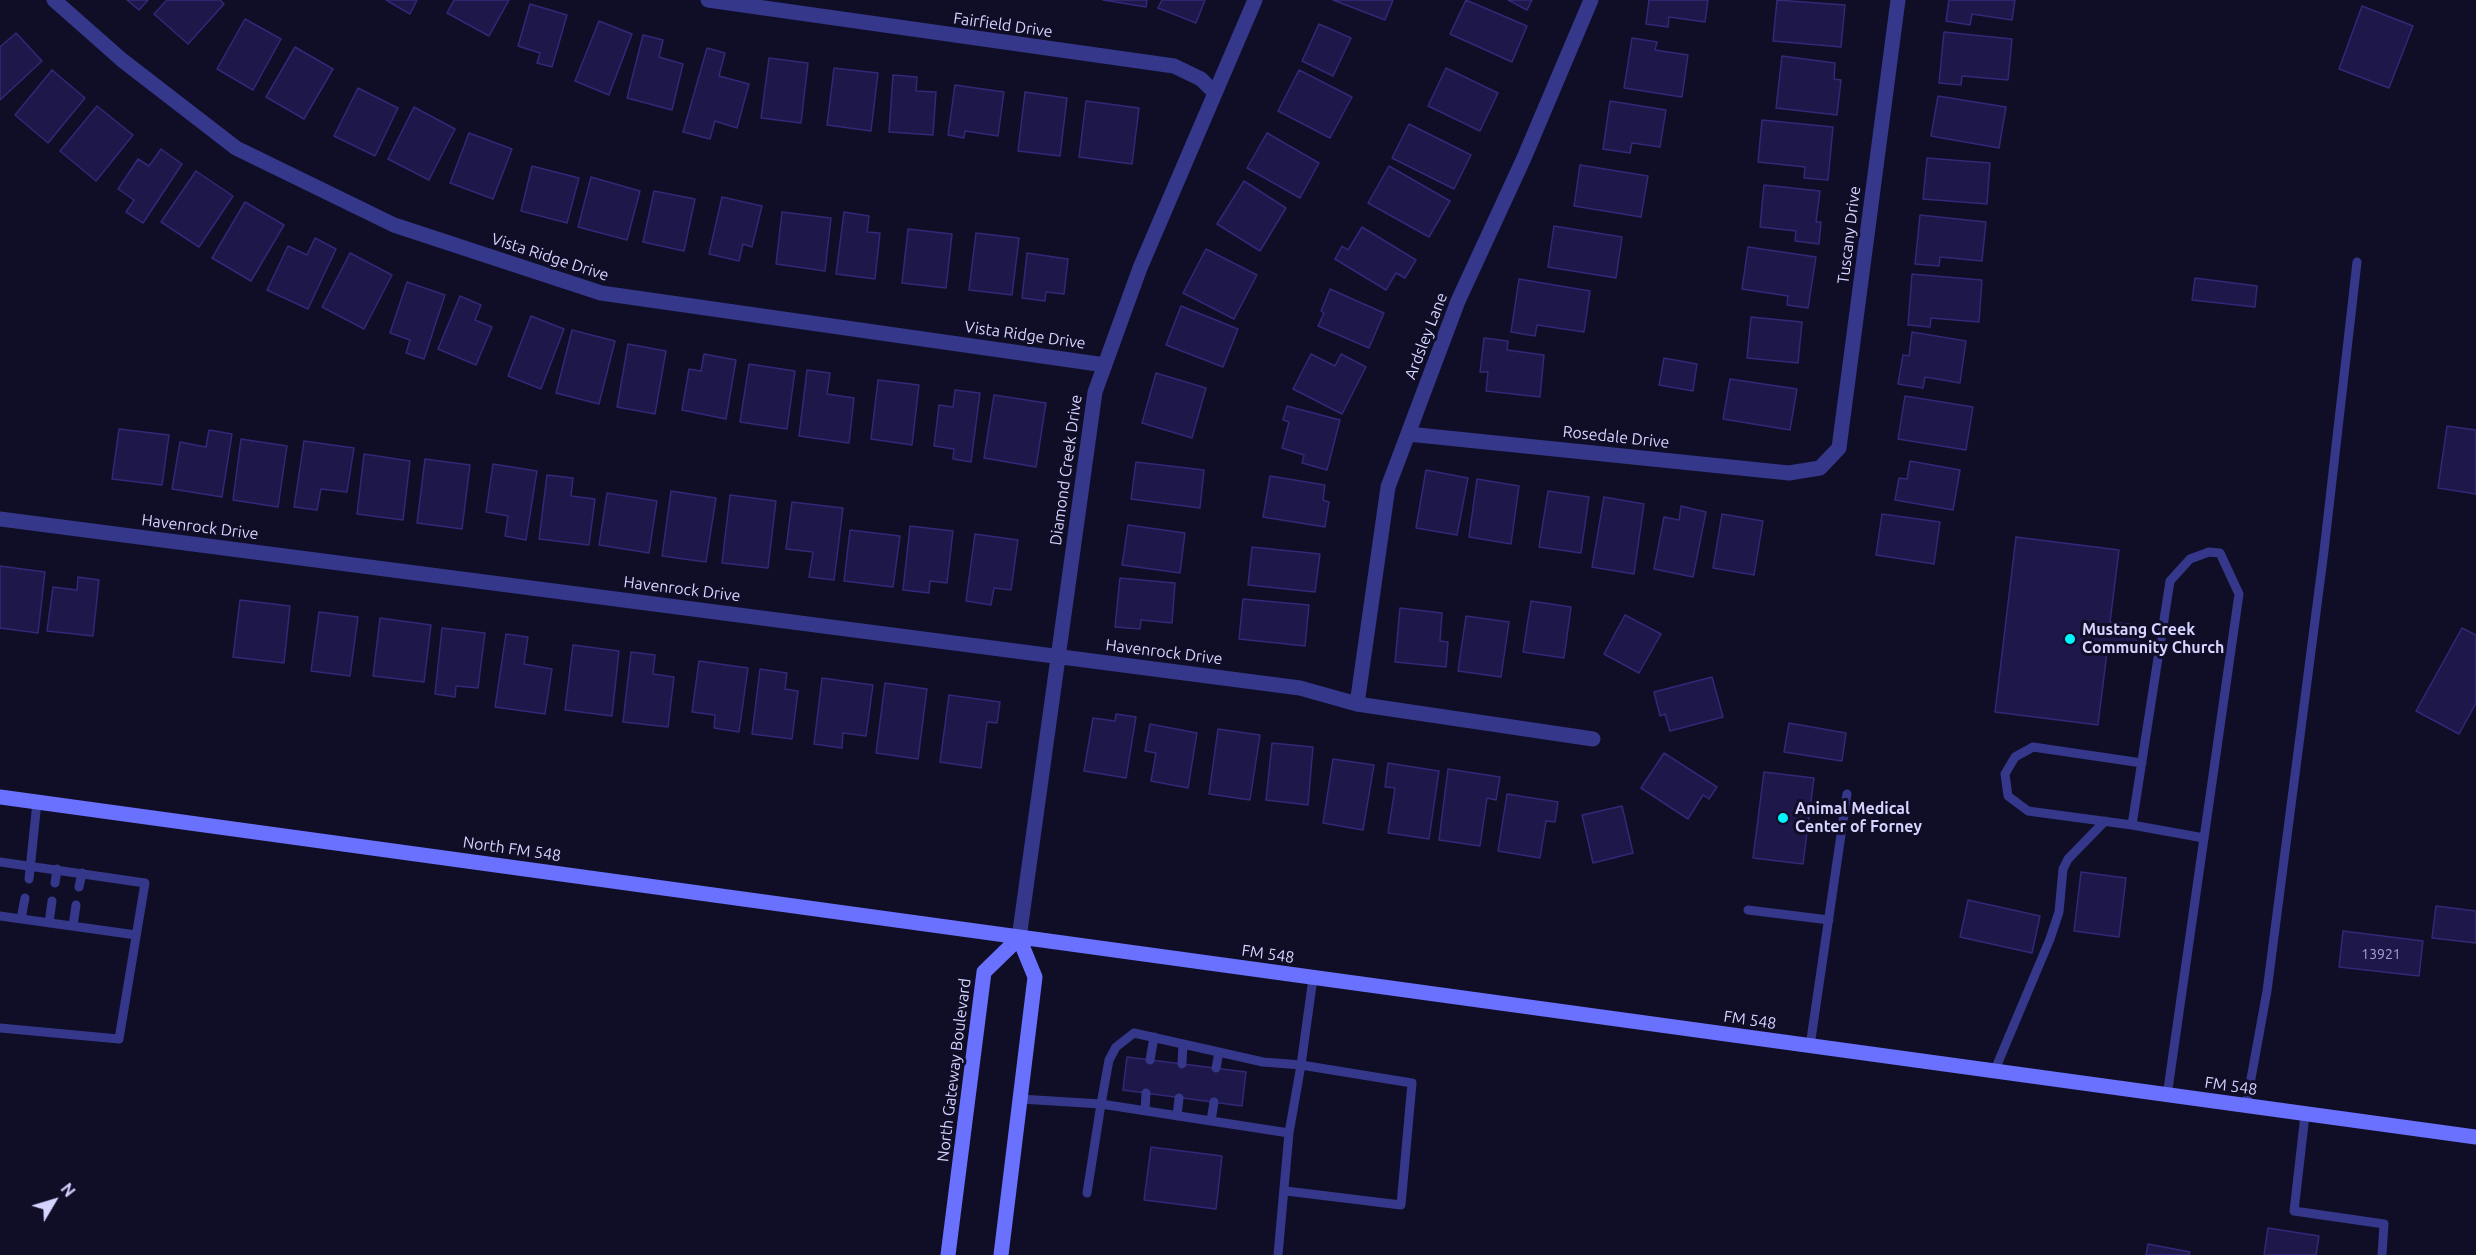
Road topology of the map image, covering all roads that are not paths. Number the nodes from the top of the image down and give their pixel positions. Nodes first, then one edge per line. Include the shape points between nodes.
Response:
1 (54, 0) edge
2 (708, 0) edge
3 (1255, 0) edge
4 (1591, 0) edge
5 (1898, 0) edge
6 (1215, 93) junction
7 (2357, 262) dead end
8 (1105, 365) junction
9 (1408, 434) junction
10 (1820, 468) joint
11 (0, 519) edge
12 (1058, 656) junction
13 (1357, 704) junction
14 (1593, 739) dead end
15 (2142, 763) junction
16 (1847, 794) dead end
17 (0, 797) edge
18 (37, 802) junction
19 (2105, 821) junction
20 (2132, 825) junction
21 (2204, 838) junction
22 (0, 862) edge
23 (31, 865) junction
24 (57, 869) junction
25 (82, 873) junction
26 (29, 879) dead end
27 (55, 883) dead end
28 (79, 887) dead end
29 (25, 898) dead end
30 (52, 901) dead end
31 (76, 905) dead end
32 (1748, 910) dead end
33 (0, 916) edge
34 (21, 919) junction
35 (1829, 920) junction
36 (49, 923) junction
37 (73, 926) junction
38 (136, 935) junction
39 (1019, 938) junction
40 (1313, 978) junction
41 (0, 1028) edge
42 (1154, 1036) junction
43 (1183, 1044) junction
44 (1810, 1046) junction
45 (1219, 1052) junction
46 (1150, 1060) dead end
47 (1182, 1064) dead end
48 (1301, 1065) junction
49 (1216, 1068) dead end
50 (1994, 1072) junction
51 (1146, 1093) dead end
52 (2167, 1096) junction
53 (1179, 1098) dead end
54 (1020, 1099) junction
55 (1214, 1102) dead end
56 (1101, 1104) junction
57 (2246, 1106) junction
58 (1145, 1111) junction
59 (2305, 1115) junction
60 (1177, 1116) junction
61 (1211, 1121) junction
62 (1289, 1133) junction
63 (2476, 1137) edge
64 (1286, 1191) junction
65 (1087, 1193) dead end
66 (948, 1255) edge
67 (1001, 1255) edge
68 (1278, 1255) edge
69 (2382, 1255) edge

1 - 8 street, Vista Ridge Drive via 122,60 236,148 394,225 601,294
2 - 6 street, Fairfield Drive via 1174,66 1201,79
3 - 6 street, Diamond Creek Drive
4 - 9 street, Ardsley Lane via 1458,301
5 - 10 street, Tuscany Drive via 1839,448
6 - 8 street, Diamond Creek Drive via 1140,268
7 - 57 lane via 2269,979
8 - 12 street, Diamond Creek Drive via 1095,392
9 - 10 street, Rosedale Drive via 1790,473
9 - 13 street, Ardsley Lane via 1388,488
11 - 12 street, Havenrock Drive
12 - 13 street, Havenrock Drive via 1300,688
12 - 39 street, Diamond Creek Drive
13 - 14 street, Havenrock Drive
15 - 19 lane via 2033,747 2015,758 2005,774 2008,796 2028,811
15 - 20 lane
15 - 21 lane via 2170,581 2190,559 2209,552 2220,553 2239,594
16 - 35 lane
17 - 18 main road, North FM 548 / FM 548
18 - 23 lane
18 - 39 main road, North FM 548 / FM 548
19 - 20 lane
19 - 50 lane via 2063,869 2059,912 2050,939
20 - 21 lane
21 - 52 lane
22 - 23 lane
23 - 24 lane
23 - 26 lane
24 - 25 lane
24 - 27 lane
25 - 28 lane
25 - 38 lane via 145,883
29 - 34 lane
30 - 36 lane
31 - 37 lane
32 - 35 lane
33 - 34 lane
34 - 36 lane
35 - 44 lane
36 - 37 lane
37 - 38 lane
38 - 41 lane via 119,1039
39 - 40 main road, FM 548 / FM 548
39 - 54 main road via 1035,977
39 - 66 main road, North Gateway Boulevard via 984,972
40 - 44 main road, FM 548 / FM 548
40 - 48 lane
42 - 43 lane
42 - 46 lane
42 - 56 lane via 1134,1033 1116,1047 1109,1060
43 - 45 lane
43 - 47 lane
44 - 50 main road, FM 548 / FM 548
45 - 48 lane
45 - 49 lane
48 - 62 lane
48 - 64 lane via 1412,1083 1401,1205
50 - 52 main road, FM 548 / FM 548
51 - 58 lane
52 - 57 main road, FM 548 / FM 548
53 - 60 lane
54 - 56 lane
54 - 67 main road
55 - 61 lane
56 - 58 lane
56 - 65 lane
57 - 59 main road, FM 548 / FM 548
58 - 60 lane
59 - 63 main road, FM 548 / FM 548
59 - 69 lane via 2294,1210 2384,1224
60 - 61 lane
61 - 62 lane
62 - 64 lane
64 - 68 lane

